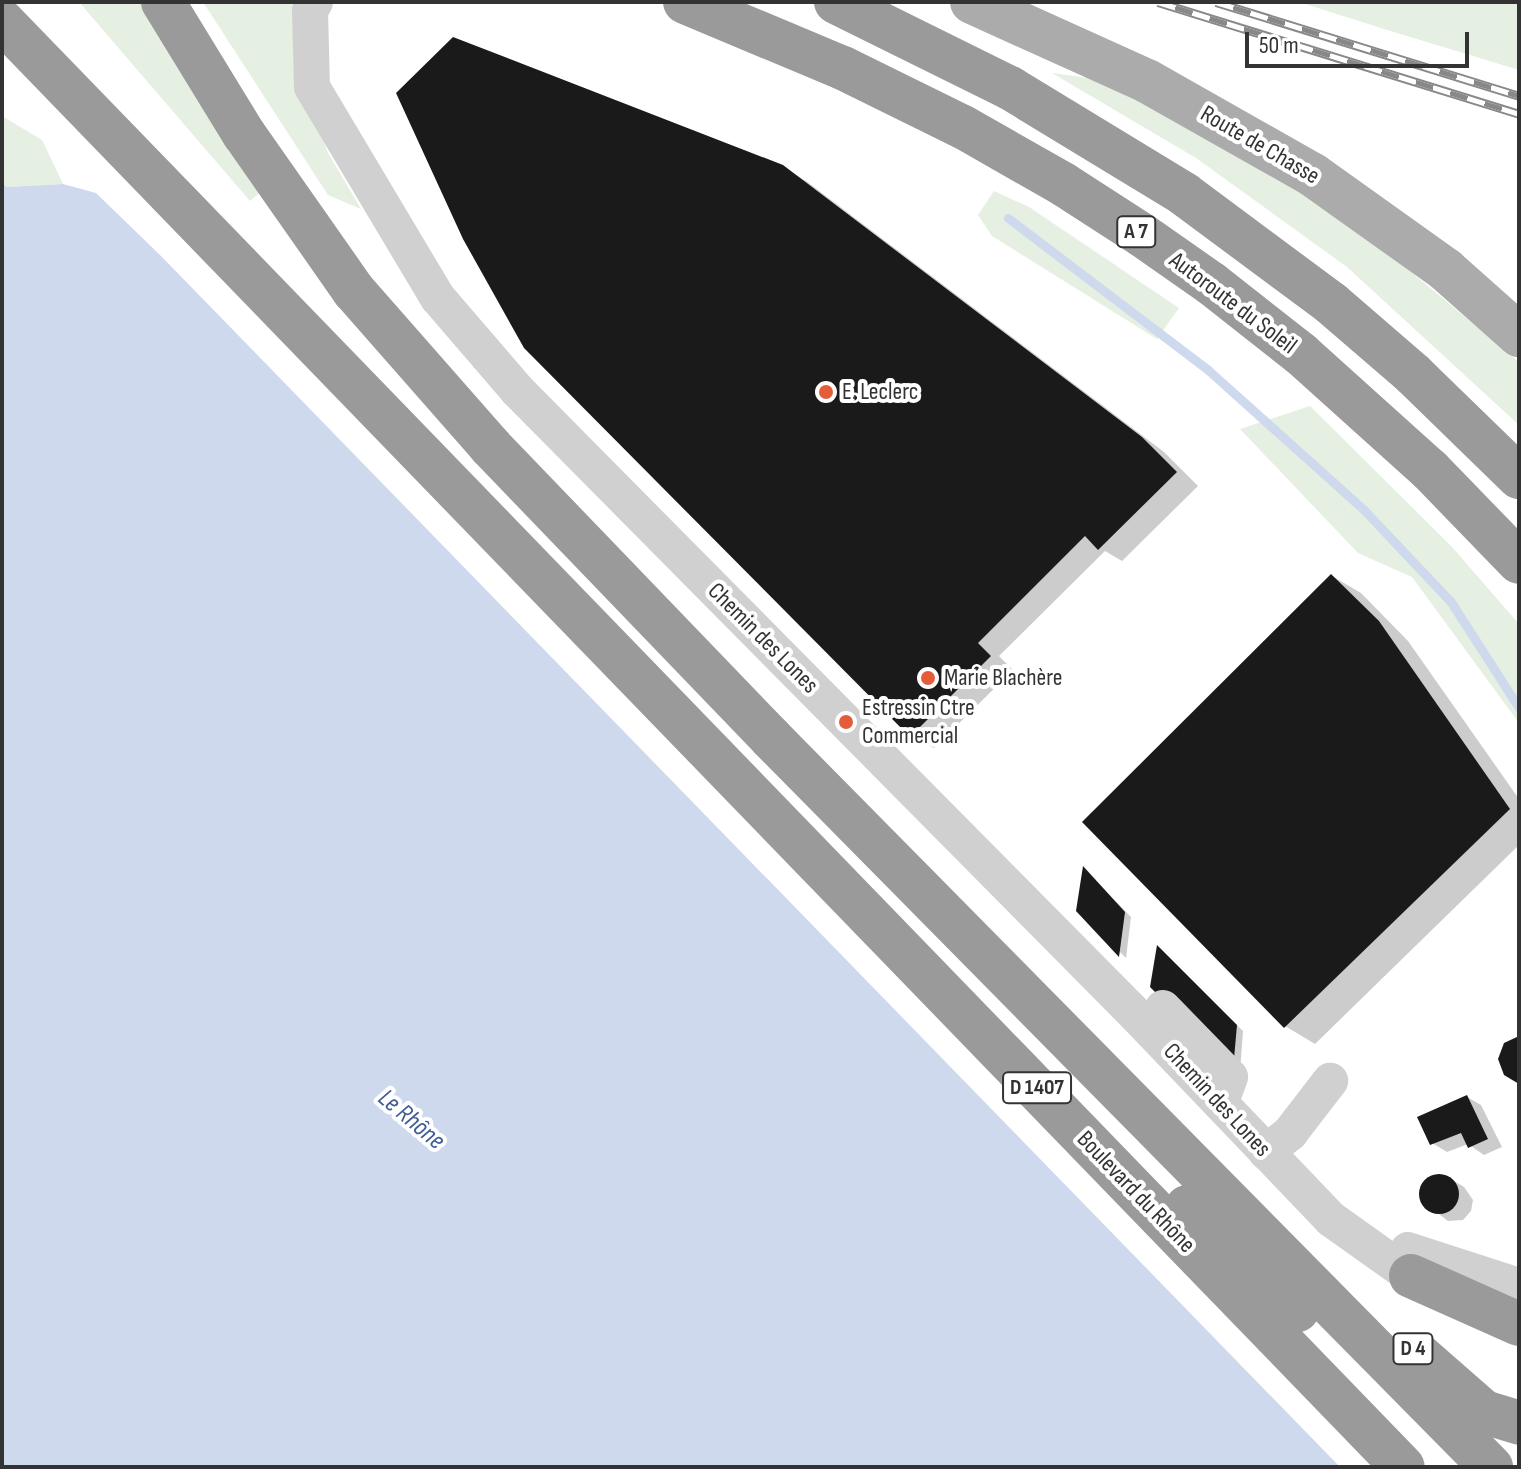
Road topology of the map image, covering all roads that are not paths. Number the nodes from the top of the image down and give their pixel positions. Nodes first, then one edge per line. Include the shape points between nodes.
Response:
1 (163, 2) edge
2 (315, 2) edge
3 (685, 2) edge
4 (836, 2) edge
5 (972, 2) edge
6 (2, 21) edge
7 (1519, 335) edge
8 (1519, 477) edge
9 (1519, 562) edge
10 (1163, 1008) dead end
11 (1010, 1059) junction
12 (1330, 1081) dead end
13 (1220, 1104) junction
14 (1266, 1152) junction
15 (1366, 1247) junction
16 (1305, 1275) junction
17 (1411, 1276) junction
18 (1519, 1286) edge
19 (1519, 1307) edge
20 (1519, 1324) edge
21 (1519, 1423) edge
22 (1403, 1467) edge
23 (1452, 1467) edge
24 (1491, 1467) edge

1 - 16 highway, D 1407 via 244,134 354,291 500,457
2 - 13 street, Chemin des Lones via 310,11 312,87 438,298 517,390
3 - 9 highway, Autoroute du Soleil / A 7 via 843,68 963,127 1142,235 1301,354 1430,470
4 - 8 highway, A 7 via 1010,88 1184,194 1332,304
5 - 7 main road, Route de Chasse via 1147,81 1313,175 1446,270
6 - 11 highway, Boulevard du Rhône / D 1407
10 - 13 street via 1230,1077
11 - 22 highway, Boulevard du Rhône / D 1407
11 - 23 highway via 1200,1218
12 - 14 street via 1290,1133
13 - 14 street, Chemin des Lones
14 - 15 street, Chemin des Lones
15 - 17 street, Chemin des Lones
15 - 18 street via 1405,1249
16 - 21 highway, D 4 via 1357,1298 1484,1412
16 - 24 highway, D 1407
17 - 19 street, Chemin des Lones
17 - 20 highway

